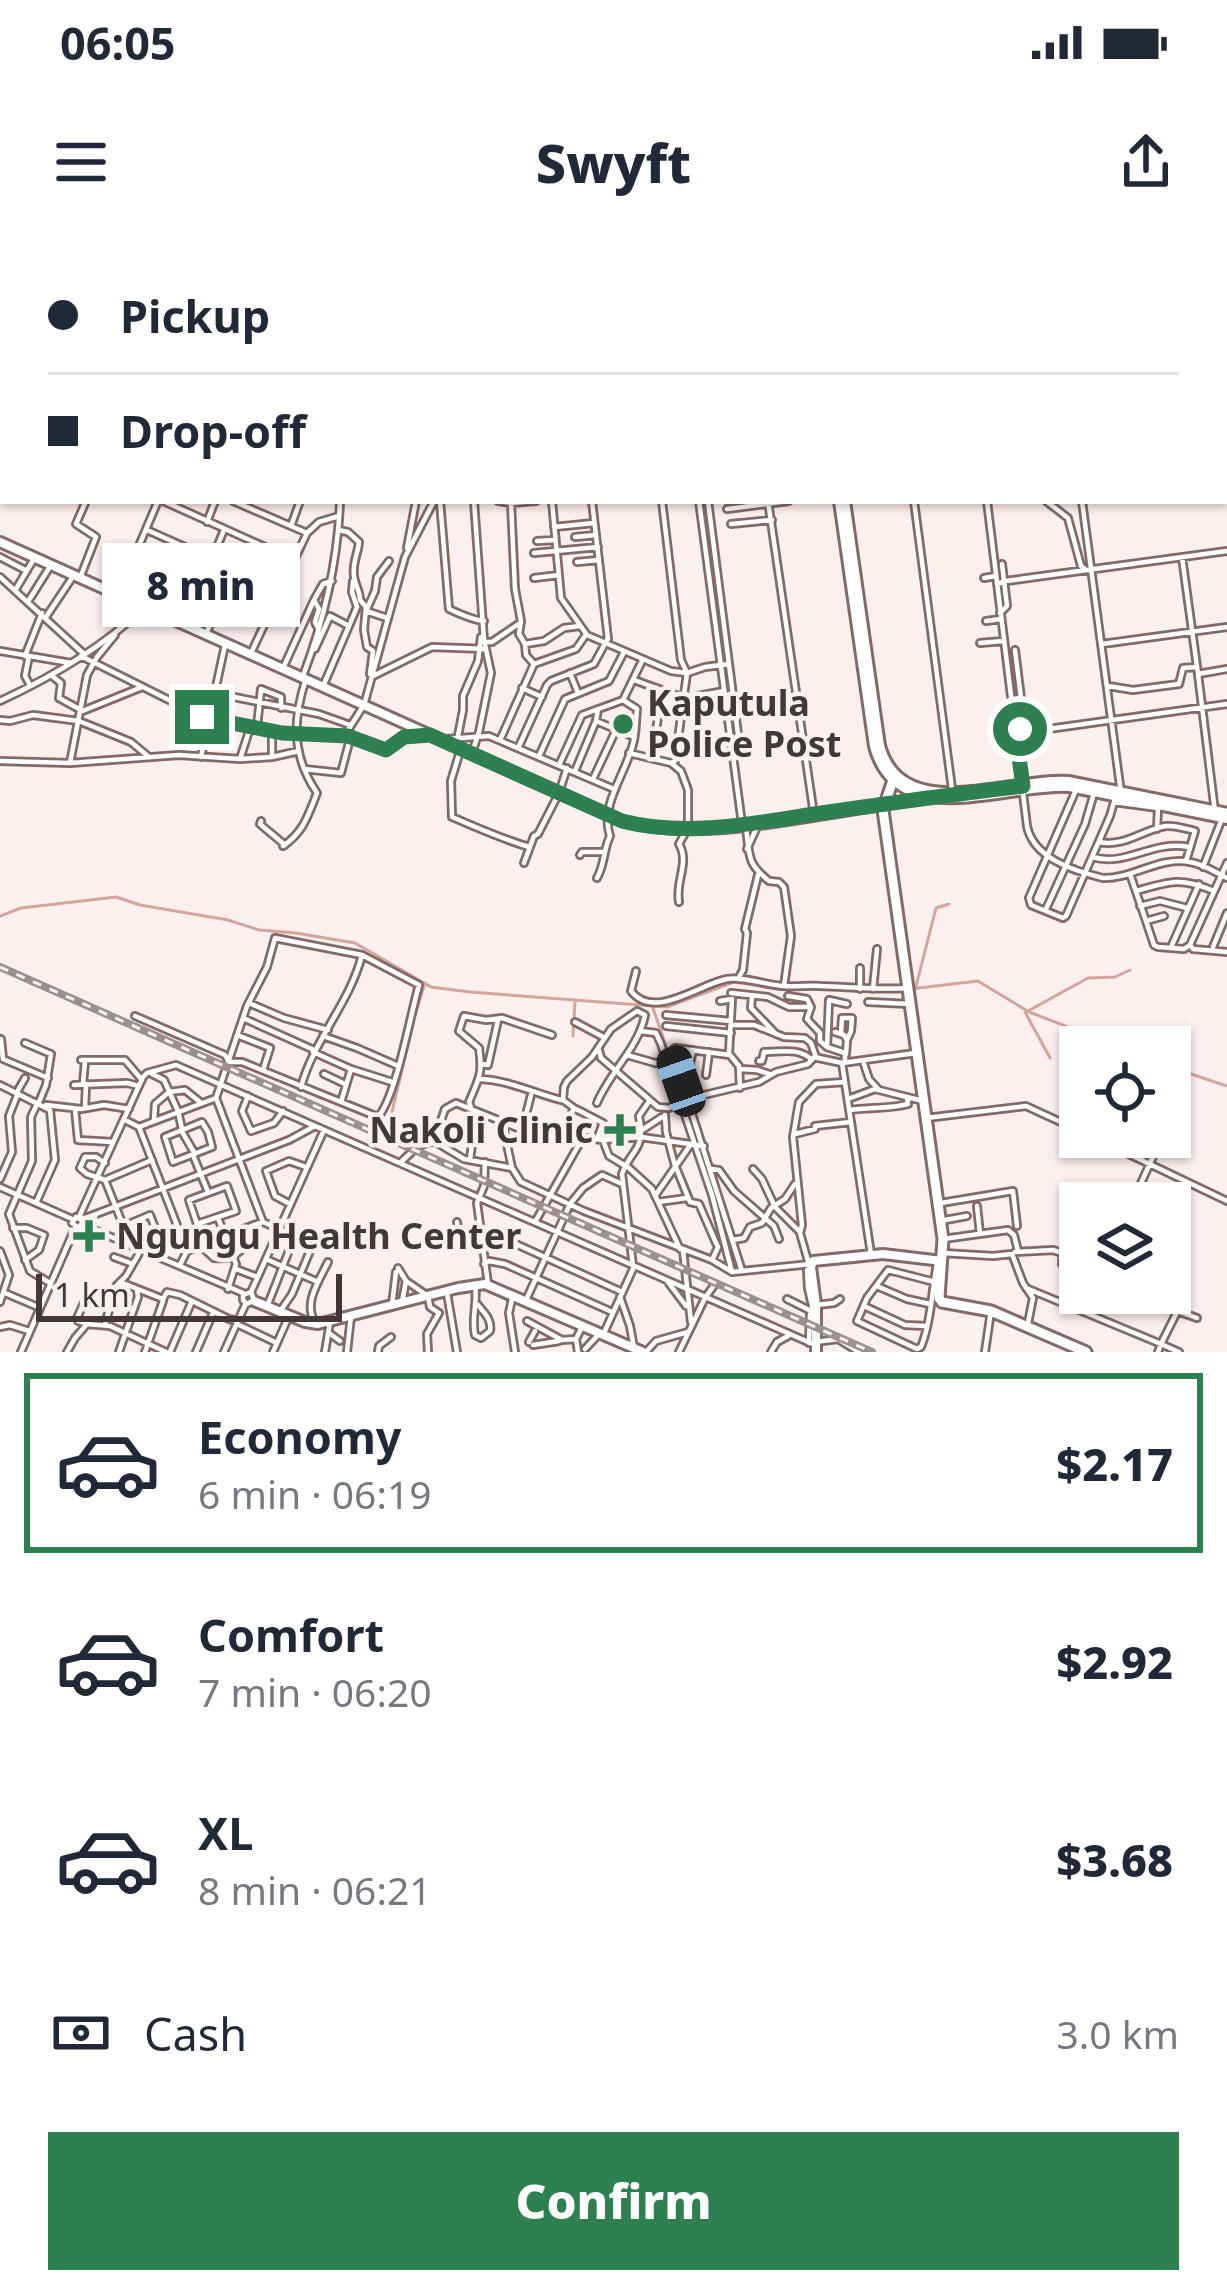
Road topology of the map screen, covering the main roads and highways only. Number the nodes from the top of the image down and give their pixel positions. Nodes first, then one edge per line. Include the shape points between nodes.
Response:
1 (842, 504) edge
2 (896, 783) junction
3 (1208, 818) edge
4 (1086, 1352) edge

1 - 2 highway via 877,746
2 - 3 highway via 945,795 1078,785
2 - 4 main road via 884,805 943,1239 939,1298

